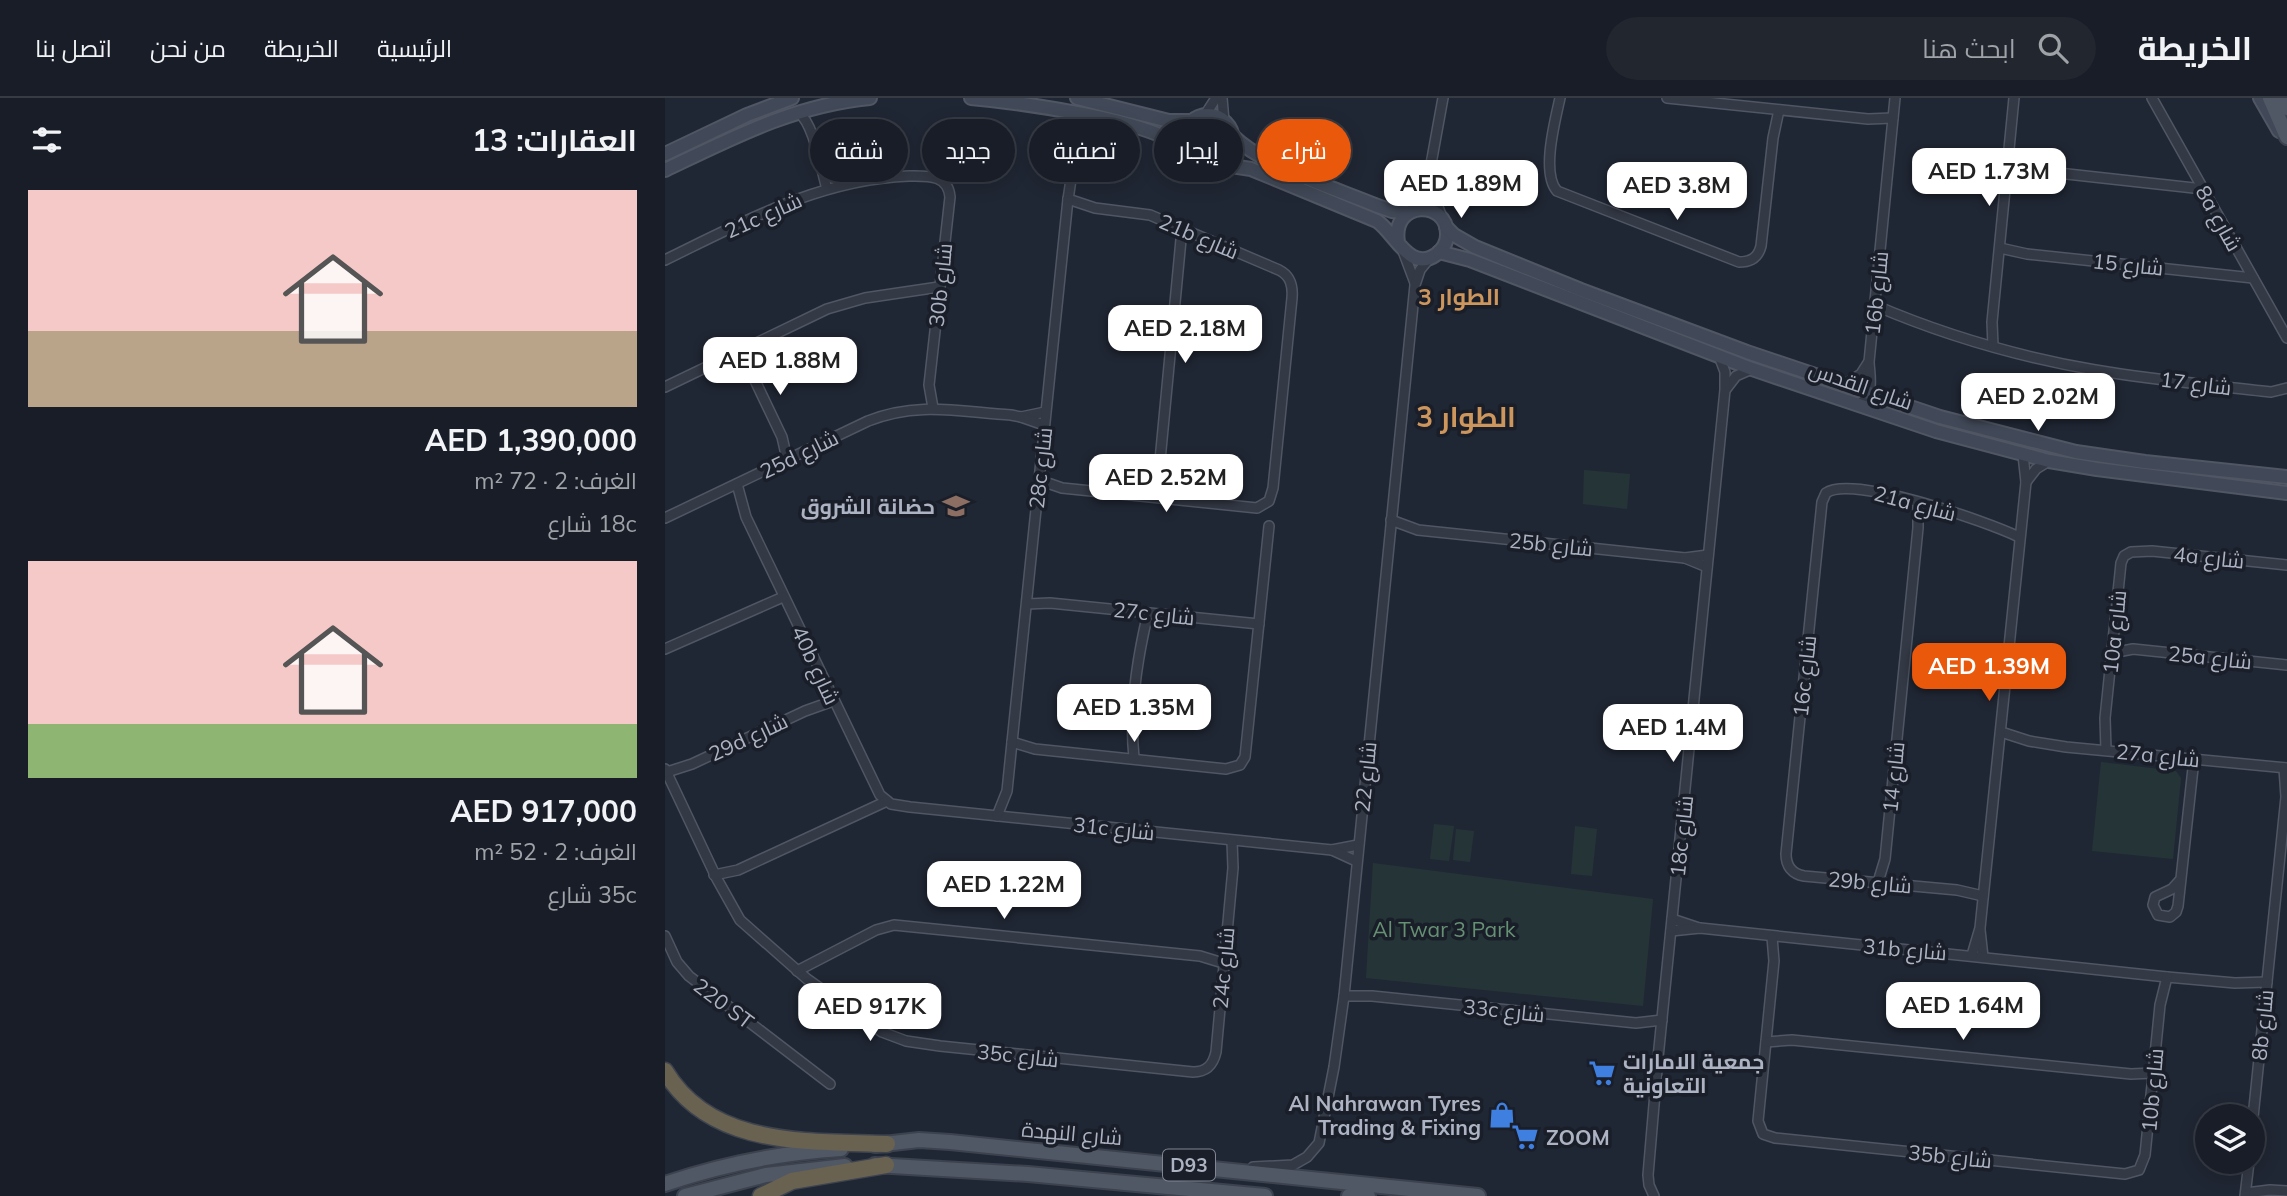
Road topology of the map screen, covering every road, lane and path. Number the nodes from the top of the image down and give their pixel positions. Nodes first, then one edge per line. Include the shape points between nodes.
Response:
1 (792, 98) edge
2 (804, 98) edge
3 (870, 98) edge
4 (971, 98) edge
5 (1077, 98) edge
6 (1216, 98) edge
7 (1222, 98) edge
8 (1443, 98) edge
9 (1557, 98) edge
10 (1667, 98) edge
11 (1895, 98) edge
12 (2014, 98) edge
13 (2152, 98) edge
14 (2260, 98) edge
15 (2270, 98) edge
16 (2281, 98) edge
17 (1678, 99) edge
18 (2287, 108) edge
19 (1768, 109) junction
20 (1779, 110) junction
21 (798, 112) junction
22 (1070, 112) junction
23 (1205, 115) junction
24 (1100, 118) joint
25 (1073, 119) edge
26 (1161, 119) edge
27 (1196, 119) edge
28 (1220, 119) edge
29 (1224, 119) edge
30 (1893, 122) junction
31 (752, 128) junction
32 (1154, 133) edge
33 (2287, 137) edge
34 (1773, 138) junction
35 (2287, 143) edge
36 (1243, 145) edge
37 (665, 154) edge
38 (1243, 168) edge
39 (2008, 168) junction
40 (665, 170) edge
41 (1429, 177) junction
42 (2197, 179) junction
43 (1071, 182) edge
44 (947, 184) joint
45 (2175, 186) junction
46 (827, 189) junction
47 (2203, 189) junction
48 (1068, 199) junction
49 (1095, 208) junction
50 (1066, 211) junction
51 (1412, 211) junction
52 (1445, 223) junction
53 (1182, 229) junction
54 (1193, 234) junction
55 (1400, 246) junction
56 (2000, 252) junction
57 (1181, 255) junction
58 (1435, 255) junction
59 (665, 260) edge
60 (2251, 274) junction
61 (1415, 285) junction
62 (939, 287) junction
63 (912, 290) junction
64 (938, 298) junction
65 (1874, 305) junction
66 (1873, 316) junction
67 (1902, 318) junction
68 (2287, 338) edge
69 (1989, 344) junction
70 (745, 349) junction
71 (736, 354) junction
72 (1719, 356) junction
73 (1869, 362) junction
74 (1752, 369) junction
75 (750, 370) junction
76 (929, 385) junction
77 (1844, 385) junction
78 (665, 387) edge
79 (2287, 388) edge
80 (1725, 390) junction
81 (1870, 394) junction
82 (1857, 405) junction
83 (921, 408) junction
84 (933, 408) junction
85 (1045, 412) junction
86 (1021, 416) junction
87 (1044, 425) junction
88 (782, 437) junction
89 (2076, 452) junction
90 (797, 454) junction
91 (2023, 455) junction
92 (787, 459) junction
93 (2049, 461) junction
94 (2287, 477) edge
95 (1038, 480) junction
96 (2026, 482) junction
97 (737, 484) junction
98 (1062, 488) junction
99 (725, 490) junction
100 (1830, 490) joint
101 (1037, 491) junction
102 (2287, 493) edge
103 (1157, 498) junction
104 (1918, 503) junction
105 (1928, 506) junction
106 (746, 517) junction
107 (665, 518) edge
108 (1391, 520) junction
109 (1269, 526) dead end
110 (2021, 526) junction
111 (1999, 527) junction
112 (1919, 528) junction
113 (1417, 530) junction
114 (1390, 532) junction
115 (2019, 537) junction
116 (2131, 552) joint
117 (1708, 555) junction
118 (1685, 558) junction
119 (2287, 565) edge
120 (1707, 567) junction
121 (782, 594) junction
122 (1027, 600) junction
123 (1144, 612) junction
124 (1259, 624) junction
125 (2113, 641) junction
126 (665, 649) edge
127 (2133, 649) junction
128 (2112, 653) junction
129 (2287, 665) edge
130 (832, 698) junction
131 (2105, 718) junction
132 (1132, 732) junction
133 (2001, 732) junction
134 (2029, 741) junction
135 (1012, 742) junction
136 (2000, 743) junction
137 (2096, 748) junction
138 (1035, 749) junction
139 (2106, 750) junction
140 (1011, 752) junction
141 (1123, 757) junction
142 (1134, 758) junction
143 (2194, 759) junction
144 (2286, 768) edge
145 (668, 774) edge
146 (1007, 792) junction
147 (2286, 795) edge
148 (887, 800) junction
149 (997, 816) junction
150 (1012, 818) junction
151 (1232, 841) junction
152 (1243, 842) junction
153 (1358, 845) junction
154 (1332, 850) junction
155 (1885, 859) junction
156 (1356, 860) junction
157 (1788, 865) joint
158 (2283, 866) edge
159 (1233, 868) junction
160 (738, 870) junction
161 (715, 875) junction
162 (2283, 876) edge
163 (2181, 879) dead end
164 (1878, 882) junction
165 (1888, 883) junction
166 (720, 886) junction
167 (1984, 893) junction
168 (1672, 919) junction
169 (1700, 928) junction
170 (1980, 928) junction
171 (1671, 930) junction
172 (665, 936) edge
173 (1772, 937) junction
174 (1782, 938) junction
175 (1972, 955) junction
176 (1983, 957) junction
177 (1224, 958) junction
178 (821, 959) junction
179 (1774, 961) junction
180 (797, 971) junction
181 (2163, 976) junction
182 (807, 979) junction
183 (2266, 986) junction
184 (1344, 992) junction
185 (1662, 1020) junction
186 (1636, 1023) junction
187 (1660, 1031) junction
188 (1767, 1031) junction
189 (1792, 1040) junction
190 (1766, 1042) junction
191 (1210, 1067) joint
192 (665, 1071) edge
193 (2153, 1078) junction
194 (830, 1083) dead end
195 (2254, 1104) edge
196 (887, 1144) junction
197 (886, 1165) junction
198 (1202, 1166) junction
199 (2137, 1171) joint
200 (2248, 1174) edge
201 (2247, 1181) junction
202 (665, 1184) edge
203 (2270, 1190) junction
204 (2287, 1191) edge
205 (1347, 1192) edge
206 (2245, 1194) edge
207 (685, 1196) edge
208 (761, 1196) edge
209 (1261, 1196) edge
210 (1368, 1196) edge
211 (1478, 1196) edge
212 (1654, 1196) edge

1 - 37 main road via 747,114
2 - 31 main road via 750,119
3 - 21 main road
4 - 22 main road
5 - 26 main road
6 - 23 street
7 - 29 street
8 - 41 street
9 - 34 street via 1549,176 1557,191 1739,262 1760,252
10 - 17 street
11 - 30 street, 16b شارع
12 - 39 street
13 - 42 street, 8a شارع
14 - 35 main road
15 - 33 main road
16 - 18 main road
17 - 19 street
19 - 20 street
19 - 34 street
20 - 30 street
20 - 34 street
21 - 31 main road
21 - 46 street via 809,127
22 - 24 main road
22 - 25 street, 28c شارع
23 - 27 main road
23 - 28 main road
24 - 32 main road
30 - 65 street, 16b شارع
31 - 40 main road
36 - 51 main road via 1267,160 1384,209
38 - 55 main road via 1369,217 1384,226
39 - 45 street
39 - 56 street
41 - 51 street via 1425,194
41 - 52 street
42 - 45 street
42 - 47 street, 8a شارع
43 - 48 street, 28c شارع
44 - 46 street, 21c شارع via 933,177 899,176
44 - 62 street, 30b شارع via 950,197
45 - 47 street
46 - 59 street, 21c شارع via 781,205
47 - 60 street, 8a شارع
48 - 49 street, 21b شارع
48 - 50 street, 28c شارع
49 - 50 street, 21b شارع
49 - 53 street, 21b شارع via 1143,213
50 - 85 street, 28c شارع
51 - 52 main road via 1431,211
51 - 55 main road via 1398,226
52 - 58 main road via 1446,241
52 - 77 main road, شارع القدس via 1464,242 1499,257
53 - 54 street, 21b شارع
53 - 57 street
54 - 57 street
54 - 103 street, 21b شارع via 1279,270 1291,285 1272,497 1257,508
55 - 58 main road via 1415,258
55 - 61 street, شارع 22
56 - 60 street, شارع 15
56 - 69 street
57 - 103 street
58 - 61 street, شارع 22 via 1420,270
58 - 72 main road, شارع القدس via 1470,260
60 - 68 street, 8a شارع
61 - 108 street, شارع 22
62 - 63 street
62 - 64 street, 30b شارع
63 - 64 street
63 - 70 street via 827,309
64 - 76 street, 30b شارع
65 - 66 street, 16b شارع
65 - 67 street, شارع 17
66 - 67 street, شارع 17
66 - 73 street, 16b شارع
67 - 69 street, شارع 17
69 - 79 street, شارع 17 via 2105,371 2271,392
70 - 71 street
70 - 75 street
71 - 75 street
71 - 78 street
72 - 74 main road, شارع القدس
72 - 80 street, 18c شارع
73 - 77 street, 16b شارع
73 - 81 street, 16b شارع
74 - 80 street via 1736,376
74 - 82 main road, شارع القدس
75 - 88 street
76 - 83 street, 30b شارع
76 - 84 street, 30b شارع
77 - 81 main road, شارع القدس
80 - 117 street, 18c شارع
81 - 82 street
81 - 89 main road, شارع القدس
82 - 91 main road, شارع القدس
83 - 84 street, 25d شارع
83 - 90 street, 25d شارع via 878,417
84 - 86 street, 25d شارع
85 - 86 street, 25d شارع
85 - 87 street, 28c شارع
86 - 87 street, 25d شارع
87 - 95 street, 28c شارع
88 - 90 street
88 - 92 street
89 - 91 main road via 2066,455 2031,449
89 - 94 main road, شارع القدس
90 - 92 street, 25d شارع
91 - 93 main road, شارع القدس
91 - 96 street
92 - 97 street, 25d شارع
93 - 96 street via 2036,468
93 - 102 main road, شارع القدس
95 - 98 street
95 - 101 street, 28c شارع
96 - 110 street
97 - 99 street, 25d شارع
97 - 106 street, 40b شارع
98 - 101 street
98 - 103 street
99 - 106 street, 40b شارع
99 - 107 street, 25d شارع
100 - 104 street, 21a شارع via 1866,490
100 - 157 street, 16c شارع via 1822,502
101 - 122 street, 28c شارع
104 - 105 street, 21a شارع
104 - 112 street, شارع 14
105 - 111 street, 21a شارع
105 - 112 street, شارع 14
106 - 121 street, 40b شارع
108 - 113 street, 25b شارع
108 - 114 street, شارع 22
109 - 124 street
110 - 111 street, 21a شارع
110 - 115 street
111 - 115 street, 21a شارع
112 - 155 street, شارع 14
113 - 114 street, 25b شارع
113 - 118 street, 25b شارع
114 - 153 street, شارع 22
115 - 133 street
116 - 119 street, 4a شارع
116 - 125 street, 10a شارع via 2120,563
117 - 118 street, 25b شارع
117 - 120 street, 18c شارع
118 - 120 street, 25b شارع
120 - 168 street, 18c شارع
121 - 126 street
121 - 130 street, 40b شارع
122 - 123 street, 27c شارع
122 - 135 street, 28c شارع
123 - 124 street, 27c شارع
123 - 132 street
124 - 142 street via 1244,760 1226,769
125 - 127 street, 25a شارع
125 - 128 street, 10a شارع
127 - 128 street, 25a شارع
127 - 129 street, 25a شارع
128 - 131 street, 10a شارع
130 - 145 street, 29d شارع
130 - 148 street, 40b شارع
131 - 137 street, 10a شارع
131 - 139 street, 10a شارع
132 - 141 street
132 - 142 street
133 - 134 street, 27a شارع
133 - 136 street
134 - 136 street, 27a شارع
134 - 137 street, 27a شارع
135 - 138 street
135 - 140 street, 28c شارع
136 - 167 street
137 - 139 street, 27a شارع
138 - 140 street
138 - 141 street
139 - 143 street, 27a شارع
140 - 146 street, 28c شارع
141 - 142 street
143 - 144 street, 27a شارع
143 - 163 street
144 - 147 street, 8b شارع
145 - 161 street, 35c شارع
146 - 149 street, 28c شارع
146 - 150 street, 28c شارع
147 - 158 street, 8b شارع
148 - 149 street, 31c شارع
148 - 160 street
149 - 150 street, 31c شارع
150 - 151 street, 31c شارع
151 - 152 street, 31c شارع
151 - 159 street, 24c شارع
152 - 154 street, 31c شارع
152 - 159 street, 24c شارع
153 - 154 street, 31c شارع
153 - 156 street, شارع 22
154 - 156 street, 31c شارع
155 - 164 street, شارع 14
155 - 165 street, شارع 14
156 - 184 street, شارع 22
157 - 164 street, 29b شارع via 1799,875
158 - 162 street, 8b شارع
159 - 177 street, 24c شارع
160 - 161 street
160 - 166 street
161 - 166 street, 35c شارع
162 - 183 street, 8b شارع
164 - 165 street, 29b شارع
165 - 167 street, 29b شارع
166 - 180 street, 35c شارع via 740,920
167 - 170 street
168 - 169 street, 31b شارع
168 - 171 street, 18c شارع
169 - 171 street, 31b شارع
169 - 173 street, 31b شارع
170 - 175 street
170 - 176 street
171 - 185 street, 18c شارع
172 - 194 street, 220 ST via 689,976
173 - 174 street, 31b شارع
173 - 179 street
174 - 175 street, 31b شارع
174 - 179 street
175 - 176 street, 31b شارع
176 - 181 street, 31b شارع
177 - 178 street via 894,925
177 - 191 street, 24c شارع via 1216,1052
178 - 180 street
178 - 182 street
179 - 188 street
180 - 182 street, 35c شارع
181 - 183 street, 31b شارع
181 - 193 street, 10b شارع
182 - 191 street, 35c شارع via 882,1032 913,1043 1193,1072
183 - 195 street, 8b شارع
184 - 186 street, 33c شارع
184 - 198 street, شارع 22 via 1322,1135 1307,1157 1284,1167
185 - 186 street, 33c شارع
185 - 187 street, 18c شارع
186 - 187 street, 33c شارع
187 - 212 street, 18c شارع via 1648,1180
188 - 189 street
188 - 190 street
189 - 190 street
189 - 193 street
190 - 199 street, 35b شارع via 1758,1121 1763,1134 2126,1174
192 - 196 highway via 698,1107 750,1133 805,1141
193 - 199 street, 10b شارع via 2145,1156
196 - 198 main road, شارع النهدة / D93 via 943,1141
196 - 202 main road, شارع النهدة / D93 via 765,1156
197 - 207 main road, D93 via 785,1172
197 - 208 highway via 792,1181
197 - 209 main road, D93
198 - 205 main road, شارع النهدة / D93
200 - 201 street
201 - 203 street
201 - 206 street
203 - 204 street
203 - 206 street
205 - 210 main road
205 - 211 main road, شارع النهدة / D93

